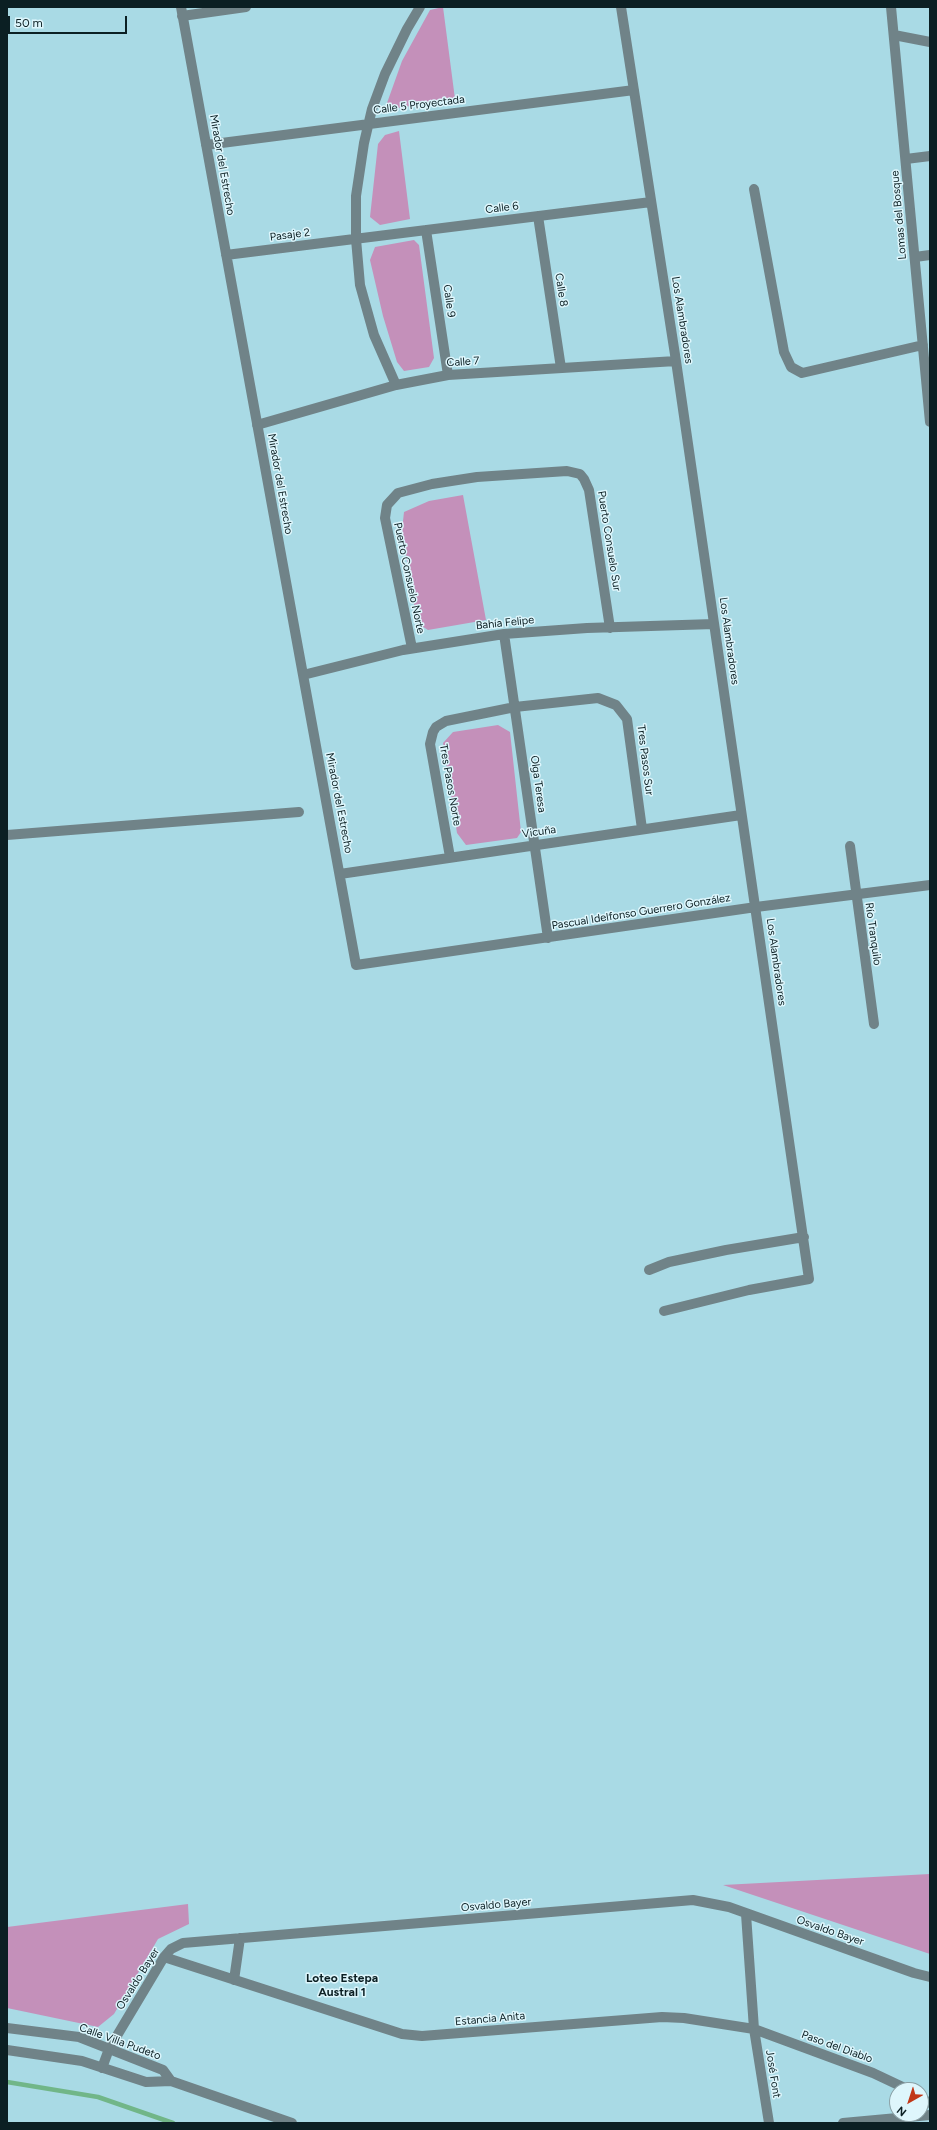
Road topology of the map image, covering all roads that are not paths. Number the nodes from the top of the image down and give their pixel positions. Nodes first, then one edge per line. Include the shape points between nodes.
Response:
1 (246, 7) edge
2 (420, 7) edge
3 (621, 7) edge
4 (891, 7) edge
5 (182, 12) edge
6 (894, 35) junction
7 (930, 42) edge
8 (634, 90) junction
9 (369, 124) junction
10 (206, 145) junction
11 (930, 156) edge
12 (906, 159) junction
13 (754, 189) dead end
14 (651, 202) junction
15 (538, 216) junction
16 (426, 230) junction
17 (356, 239) junction
18 (930, 255) edge
19 (226, 256) junction
20 (915, 257) junction
21 (923, 345) junction
22 (927, 357) edge
23 (676, 361) junction
24 (561, 368) junction
25 (448, 375) junction
26 (396, 385) junction
27 (930, 422) edge
28 (257, 425) junction
29 (398, 493) joint
30 (714, 624) junction
31 (610, 628) junction
32 (504, 634) junction
33 (412, 648) junction
34 (302, 675) junction
35 (515, 707) junction
36 (299, 812) dead end
37 (741, 815) junction
38 (642, 829) junction
39 (7, 835) edge
40 (535, 845) junction
41 (850, 846) dead end
42 (450, 857) junction
43 (340, 874) junction
44 (930, 884) edge
45 (856, 895) junction
46 (756, 907) junction
47 (548, 938) junction
48 (356, 966) joint
49 (874, 1024) dead end
50 (804, 1237) junction
51 (649, 1270) dead end
52 (664, 1311) dead end
53 (746, 1914) junction
54 (240, 1938) junction
55 (164, 1957) junction
56 (930, 1977) edge
57 (234, 1980) junction
58 (7, 2028) edge
59 (754, 2029) junction
60 (109, 2049) junction
61 (7, 2050) edge
62 (102, 2068) junction
63 (172, 2081) junction
64 (892, 2082) edge
65 (889, 2121) edge
66 (292, 2123) edge
67 (768, 2123) edge
68 (843, 2123) edge

1 - 5 street
2 - 9 street via 385,74
3 - 8 street, Los Alambradores
4 - 6 street, Lomas del Bosque
5 - 10 street, Mirador del Estrecho
6 - 7 street
6 - 12 street, Lomas del Bosque
8 - 9 street, Calle 5 Proyectada
8 - 14 street, Los Alambradores
9 - 10 street, Calle 5 Proyectada
9 - 17 street via 356,196
10 - 19 street, Mirador del Estrecho
11 - 12 street
12 - 20 street, Lomas del Bosque
13 - 21 street via 784,352 791,367 802,373
14 - 15 street, Calle 6
14 - 23 street, Los Alambradores
15 - 16 street, Calle 6
15 - 24 street, Calle 8
16 - 17 street, Calle 6
16 - 25 street, Calle 9
17 - 19 street, Pasaje 2
17 - 26 street via 360,285 366,310 384,362
18 - 20 street
19 - 28 street, Mirador del Estrecho
20 - 21 street, Lomas del Bosque
21 - 22 street, Lomas del Bosque
22 - 27 street, Lomas del Bosque
23 - 24 street, Calle 7
23 - 30 street, Los Alambradores
24 - 25 street, Calle 7
25 - 26 street, Calle 7
26 - 28 street, Calle 7
28 - 34 street, Mirador del Estrecho
29 - 31 street, Puerto Consuelo Sur via 432,484 477,477 567,471 580,474 588,484
29 - 33 street, Puerto Consuelo Norte via 387,505 385,518
30 - 31 street, Bahía Felipe
30 - 37 street, Los Alambradores
31 - 32 street, Bahía Felipe
32 - 33 street, Bahía Felipe
32 - 35 street, Olga Teresa
33 - 34 street, Bahía Felipe
34 - 43 street, Mirador del Estrecho
35 - 38 street, Tres Pasos Sur via 598,698 616,706 627,719
35 - 40 street, Olga Teresa
35 - 42 street, Tres Pasos Norte via 446,721 433,732 430,744
36 - 39 street
37 - 38 street, Vicuña
37 - 46 street, Los Alambradores
38 - 40 street, Vicuña
40 - 42 street, Vicuña
40 - 47 street, Olga Teresa
41 - 45 street, Río Tranquilo
42 - 43 street, Vicuña
43 - 48 street, Mirador del Estrecho
44 - 45 street, Pascual Idelfonso Guerrero González
45 - 46 street, Pascual Idelfonso Guerrero González
45 - 49 street, Río Tranquilo
46 - 47 street, Pascual Idelfonso Guerrero González
46 - 50 street, Los Alambradores
47 - 48 street, Pascual Idelfonso Guerrero González
50 - 51 street via 669,1262
50 - 52 street, Los Alambradores via 809,1279 727,1295
53 - 54 street, Osvaldo Bayer via 723,1905 693,1900
53 - 56 street, Osvaldo Bayer
53 - 59 street, José Font
54 - 55 street, Osvaldo Bayer via 183,1943 171,1949
54 - 57 street
55 - 57 street, Estancia Anita
55 - 60 street, Osvaldo Bayer
57 - 59 street, Estancia Anita via 392,2031 422,2036 662,2017
58 - 60 street, Calle Villa Pudeto via 79,2037
59 - 64 street, Paso del Diablo
59 - 67 street, José Font
60 - 62 street, Osvaldo Bayer
60 - 63 street, Calle Villa Pudeto via 163,2070
61 - 62 street, Calle Villa Pudeto via 82,2061
62 - 63 street, Calle Villa Pudeto via 146,2082
63 - 66 street, Calle Villa Pudeto
65 - 68 street

